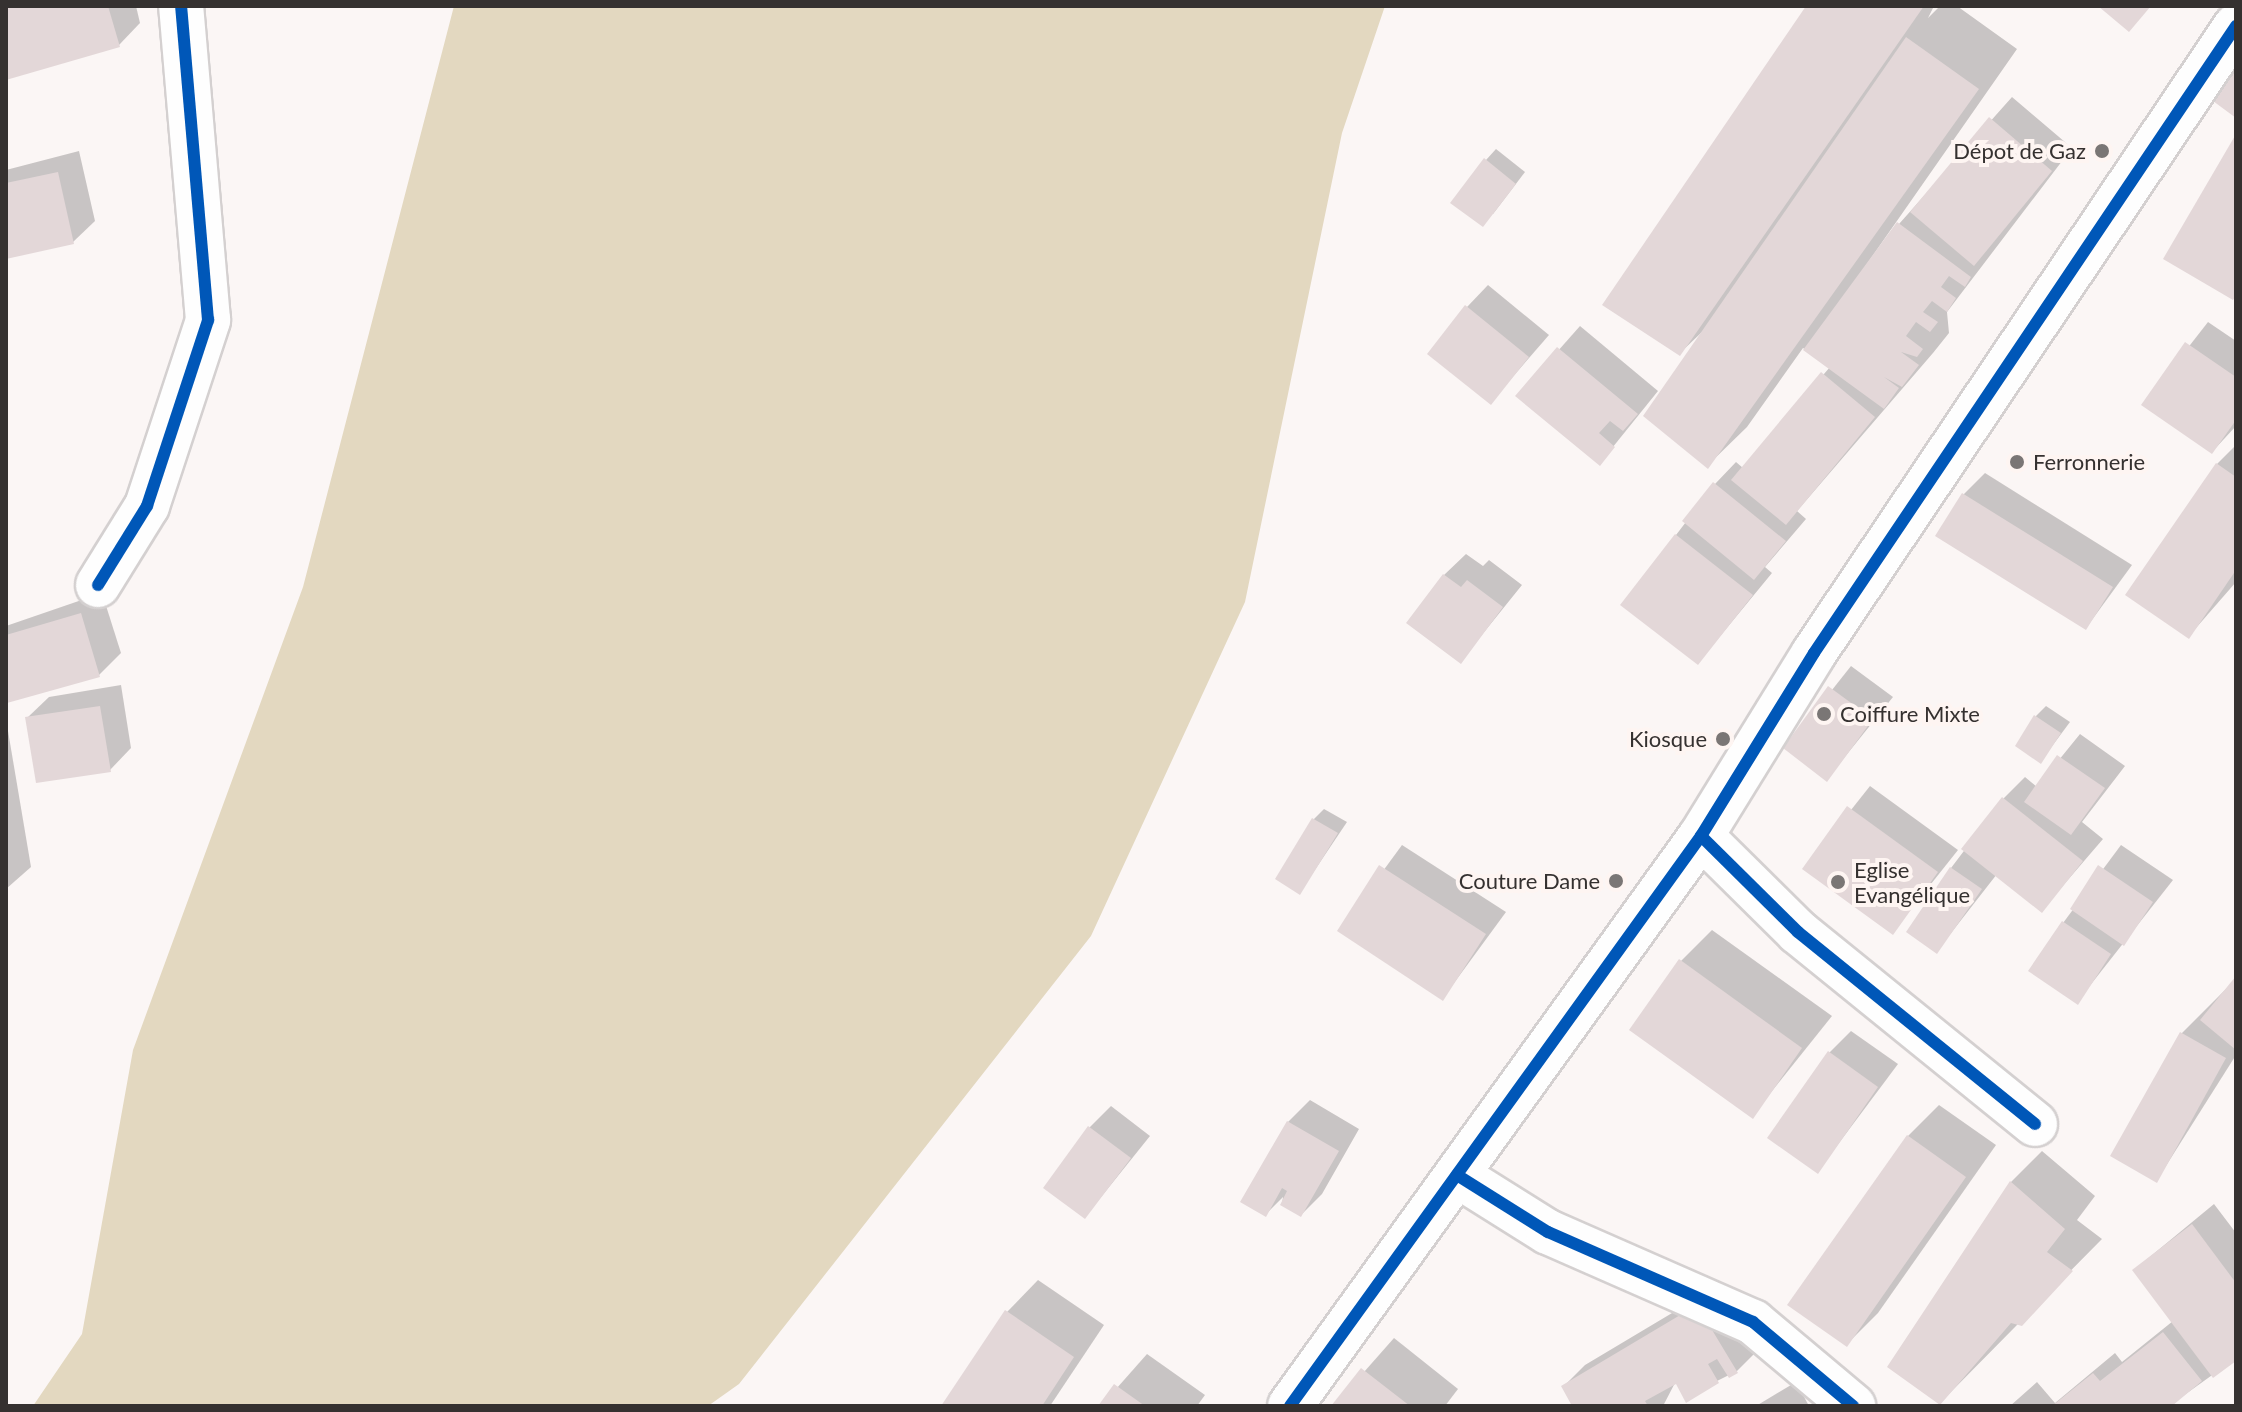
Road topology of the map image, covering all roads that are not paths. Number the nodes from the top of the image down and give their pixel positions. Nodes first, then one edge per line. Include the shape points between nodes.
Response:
1 (181, 6) edge
2 (2236, 26) edge
3 (98, 585) dead end
4 (1701, 836) junction
5 (2035, 1124) dead end
6 (1457, 1175) junction
7 (1290, 1406) edge
8 (1853, 1406) edge

1 - 3 street via 208,320 147,506
2 - 4 street via 1839,616
4 - 5 street via 1798,932
4 - 6 street
6 - 7 street
6 - 8 street via 1548,1232 1753,1322

